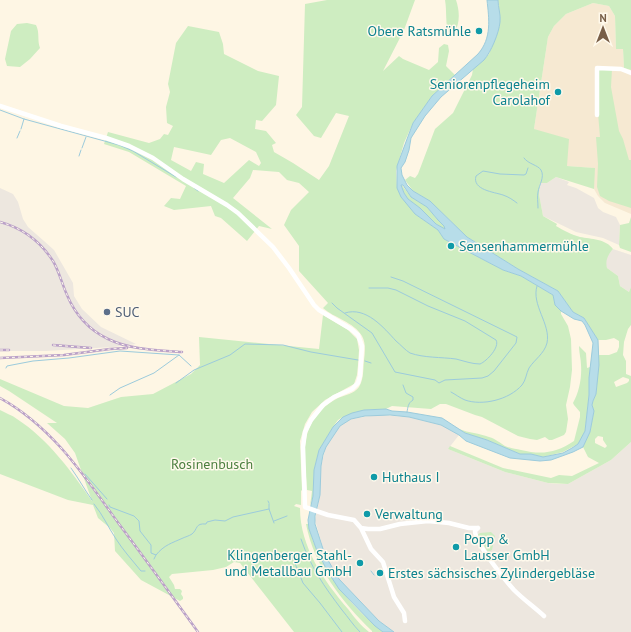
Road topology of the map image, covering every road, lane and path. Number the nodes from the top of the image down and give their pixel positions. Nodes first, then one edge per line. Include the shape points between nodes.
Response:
1 (631, 73) edge
2 (0, 106) edge
3 (597, 115) dead end
4 (361, 528) junction
5 (544, 616) dead end
6 (405, 621) dead end

1 - 3 street via 621,69 598,68
2 - 4 street via 129,146 153,158 227,205 273,247 319,310 358,335 362,346 358,383 352,390 323,405 305,432 303,447 308,508 354,520
4 - 5 street via 380,529 428,521 478,528 475,535 482,549 514,590
4 - 6 street via 371,549 383,562

